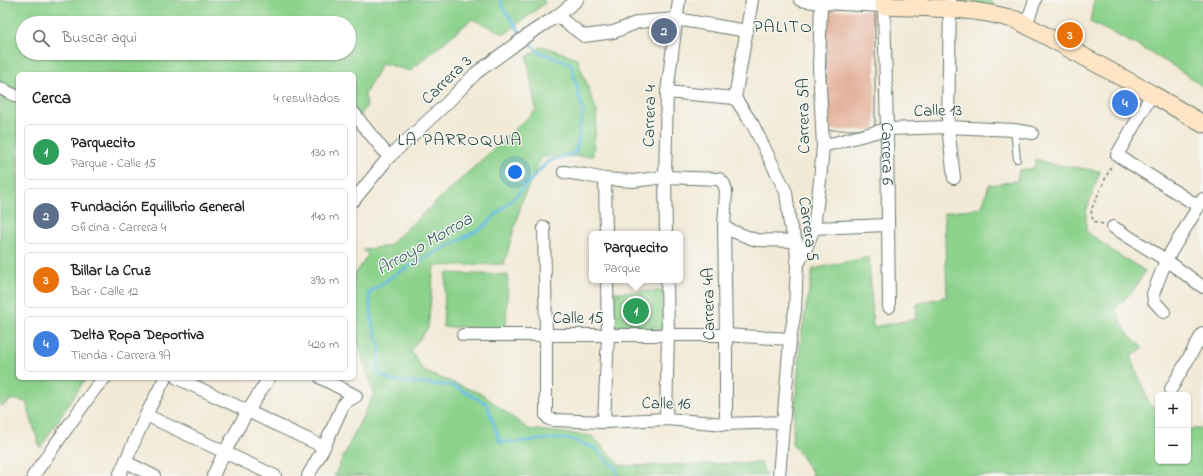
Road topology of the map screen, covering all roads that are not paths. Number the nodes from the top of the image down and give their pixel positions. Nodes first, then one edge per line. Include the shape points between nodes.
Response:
1 (577, 0) edge
2 (679, 0) edge
3 (752, 0) edge
4 (800, 0) edge
5 (1035, 0) edge
6 (821, 3) junction
7 (884, 3) edge
8 (950, 4) edge
9 (557, 16) junction
10 (676, 18) junction
11 (1026, 25) junction
12 (747, 31) junction
13 (0, 88) edge
14 (667, 92) junction
15 (1152, 94) junction
16 (16, 96) edge
17 (735, 98) junction
18 (356, 116) edge
19 (1203, 124) edge
20 (948, 126) junction
21 (887, 129) junction
22 (1014, 130) junction
23 (1032, 133) dead end
24 (823, 146) junction
25 (389, 157) junction
26 (1017, 159) dead end
27 (564, 172) dead end
28 (665, 177) junction
29 (954, 178) dead end
30 (605, 179) junction
31 (356, 198) edge
32 (1200, 202) edge
33 (887, 225) junction
34 (544, 227) dead end
35 (1113, 227) road end
36 (724, 228) junction
37 (814, 228) junction
38 (606, 231) edge
39 (666, 231) edge
40 (796, 241) junction
41 (1166, 260) junction
42 (797, 264) junction
43 (607, 283) edge
44 (667, 283) edge
45 (1203, 286) edge
46 (889, 307) dead end
47 (1164, 312) dead end
48 (546, 335) junction
49 (608, 335) junction
50 (668, 335) junction
51 (726, 335) junction
52 (463, 336) dead end
53 (790, 339) junction
54 (1201, 341) edge
55 (103, 380) edge
56 (164, 380) edge
57 (181, 380) edge
58 (268, 380) edge
59 (325, 380) edge
60 (1171, 389) dead end
61 (247, 411) junction
62 (146, 415) junction
63 (666, 420) junction
64 (604, 422) junction
65 (783, 422) junction
66 (726, 424) junction
67 (324, 447) junction
68 (224, 452) junction
69 (126, 462) junction
70 (33, 476) edge
71 (120, 476) edge
72 (154, 476) edge
73 (213, 476) edge
74 (275, 476) edge
75 (308, 476) edge
76 (779, 476) edge

1 - 9 street, Carrera 3
2 - 10 street, Carrera 4
3 - 12 street
4 - 6 street
5 - 11 street
6 - 7 street
6 - 24 street, Carrera 5A
7 - 8 street
7 - 21 street, Carrera 6
8 - 11 street via 1010,18
8 - 20 street
9 - 10 street via 584,36 614,32 638,22
9 - 25 street, Carrera 3 via 476,73
10 - 12 street
10 - 14 street, Carrera 4
11 - 15 street
12 - 17 street
13 - 16 street
14 - 17 street
14 - 28 street, Carrera 4
15 - 19 street
15 - 32 street via 1117,155
17 - 40 street, Carrera 5 via 753,125 786,192 790,225
18 - 25 street
20 - 21 street, Calle 13
20 - 22 street, Calle 13
20 - 29 street
21 - 24 street, Calle 13
21 - 33 street, Carrera 6
22 - 23 street, Calle 13
22 - 26 lane
24 - 37 street, Carrera 5A
25 - 31 street, Carrera 3
27 - 30 street
28 - 30 street
28 - 36 street, Carrera 4A via 719,179 726,191
28 - 39 street, Carrera 4
30 - 38 street
32 - 41 street
33 - 37 street
33 - 46 street, Carrera 6
34 - 48 street
35 - 41 street
36 - 40 street via 756,240
36 - 51 street, Carrera 4A
37 - 42 street, Carrera 5A
40 - 42 street, Carrera 5
41 - 45 street
41 - 47 street via 1152,294 1154,301
42 - 53 street, Carrera 5 via 795,311
43 - 49 street
44 - 50 street
48 - 49 street, Calle 15
48 - 52 street, Calle 15
48 - 64 street, Calle 16 via 546,415 554,420
49 - 50 street, Calle 15
49 - 64 street
50 - 51 street, Calle 15
50 - 63 street
51 - 53 street, Calle 15
51 - 66 street, Carrera 4A
53 - 65 street, Carrera 5
54 - 60 street
55 - 70 street
56 - 62 street
57 - 61 street
58 - 61 street
59 - 67 street via 356,396 344,403
61 - 67 street
61 - 68 street
62 - 68 street
62 - 69 street
63 - 64 street, Calle 16
63 - 66 street, Calle 16
65 - 66 street, Calle 16
65 - 76 street, Carrera 5
67 - 75 street
68 - 73 street
68 - 74 street
69 - 71 street
69 - 72 street

